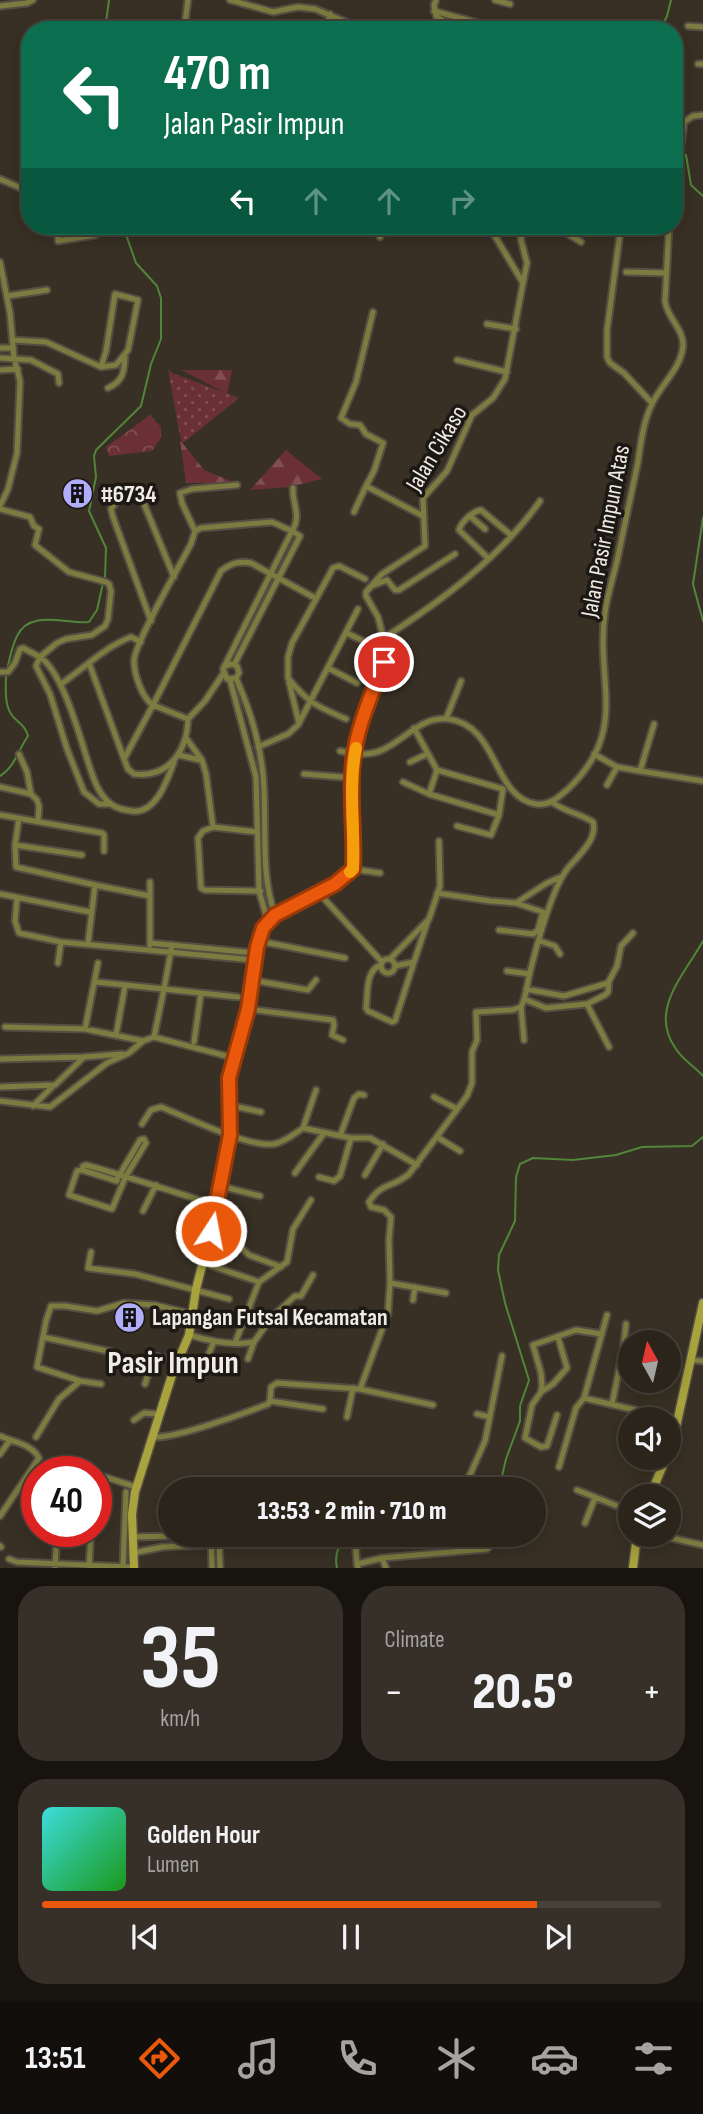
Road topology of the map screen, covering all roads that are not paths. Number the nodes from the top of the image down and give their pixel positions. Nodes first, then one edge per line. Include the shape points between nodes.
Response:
1 (33, 0) edge
2 (188, 0) edge
3 (230, 0) edge
4 (436, 0) edge
5 (495, 0) edge
6 (510, 4) dead end
7 (0, 6) edge
8 (434, 11) junction
9 (330, 14) junction
10 (185, 21) edge
11 (328, 21) edge
12 (345, 21) edge
13 (443, 21) edge
14 (471, 21) edge
15 (688, 26) dead end
16 (703, 27) edge
17 (703, 115) edge
18 (683, 128) edge
19 (0, 179) edge
20 (21, 188) edge
21 (58, 235) edge
22 (95, 235) dead end
23 (494, 235) edge
24 (521, 235) edge
25 (570, 235) edge
26 (620, 235) edge
27 (668, 235) edge
28 (582, 242) dead end
29 (0, 262) edge
30 (626, 272) dead end
31 (666, 273) junction
32 (523, 283) junction
33 (47, 290) dead end
34 (7, 296) junction
35 (373, 312) dead end
36 (10, 313) junction
37 (0, 314) edge
38 (487, 324) dead end
39 (516, 329) junction
40 (13, 341) junction
41 (0, 348) edge
42 (13, 348) junction
43 (125, 357) junction
44 (0, 358) edge
45 (14, 358) junction
46 (457, 360) dead end
47 (116, 365) junction
48 (101, 367) junction
49 (18, 369) junction
50 (0, 370) edge
51 (124, 371) junction
52 (507, 372) junction
53 (59, 383) dead end
54 (108, 388) dead end
55 (652, 403) junction
56 (237, 485) dead end
57 (366, 486) junction
58 (293, 488) dead end
59 (540, 501) dead end
60 (0, 507) edge
61 (354, 512) dead end
62 (423, 516) junction
63 (470, 516) junction
64 (485, 529) dead end
65 (195, 531) junction
66 (292, 531) junction
67 (511, 536) junction
68 (455, 554) dead end
69 (488, 558) junction
70 (271, 573) junction
71 (278, 577) junction
72 (174, 578) junction
73 (365, 579) dead end
74 (369, 588) junction
75 (315, 598) junction
76 (358, 609) dead end
77 (151, 621) junction
78 (347, 633) junction
79 (384, 638) junction
80 (141, 642) junction
81 (365, 642) dead end
82 (40, 657) junction
83 (89, 663) junction
84 (234, 665) junction
85 (226, 666) junction
86 (328, 668) junction
87 (3, 673) edge
88 (223, 674) junction
89 (288, 678) junction
90 (233, 679) junction
91 (461, 681) dead end
92 (357, 683) dead end
93 (61, 684) junction
94 (310, 702) junction
95 (153, 705) junction
96 (188, 719) junction
97 (346, 719) dead end
98 (446, 719) junction
99 (299, 723) junction
100 (654, 724) dead end
101 (414, 728) junction
102 (186, 738) junction
103 (258, 747) junction
104 (340, 751) dead end
105 (19, 754) dead end
106 (354, 754) junction
107 (427, 754) junction
108 (594, 754) junction
109 (179, 755) junction
110 (124, 759) junction
111 (202, 760) junction
112 (174, 762) junction
113 (411, 762) dead end
114 (617, 767) junction
115 (437, 770) junction
116 (640, 771) junction
117 (304, 774) dead end
118 (353, 778) junction
119 (703, 780) edge
120 (403, 782) dead end
121 (607, 785) dead end
122 (0, 787) edge
123 (31, 794) junction
124 (429, 794) junction
125 (552, 803) junction
126 (110, 804) junction
127 (0, 815) edge
128 (499, 815) junction
129 (19, 818) junction
130 (38, 822) junction
131 (457, 826) dead end
132 (213, 827) junction
133 (256, 832) junction
134 (264, 832) junction
135 (439, 841) dead end
136 (15, 845) junction
137 (104, 850) dead end
138 (82, 855) dead end
139 (353, 869) junction
140 (380, 873) dead end
141 (561, 877) junction
142 (150, 882) dead end
143 (95, 885) junction
144 (268, 890) junction
145 (259, 891) junction
146 (318, 892) junction
147 (437, 893) junction
148 (0, 894) edge
149 (150, 896) junction
150 (17, 899) junction
151 (516, 903) junction
152 (90, 912) junction
153 (272, 919) junction
154 (429, 919) junction
155 (499, 930) dead end
156 (634, 933) dead end
157 (258, 941) junction
158 (540, 941) junction
159 (61, 942) junction
160 (88, 944) junction
161 (150, 946) junction
162 (172, 948) junction
163 (233, 951) junction
164 (560, 954) dead end
165 (255, 956) junction
166 (232, 958) junction
167 (345, 958) dead end
168 (390, 959) junction
169 (414, 962) junction
170 (58, 963) dead end
171 (98, 963) dead end
172 (382, 964) junction
173 (395, 966) junction
174 (507, 971) dead end
175 (530, 974) junction
176 (316, 979) dead end
177 (252, 981) junction
178 (609, 981) junction
179 (96, 982) junction
180 (125, 986) junction
181 (164, 989) junction
182 (526, 989) junction
183 (201, 993) junction
184 (239, 997) dead end
185 (524, 999) junction
186 (587, 1004) junction
187 (521, 1007) junction
188 (248, 1009) junction
189 (5, 1027) dead end
190 (85, 1029) junction
191 (116, 1035) junction
192 (153, 1037) junction
193 (343, 1040) dead end
194 (524, 1040) dead end
195 (142, 1041) junction
196 (194, 1042) dead end
197 (609, 1047) dead end
198 (128, 1053) junction
199 (84, 1057) junction
200 (234, 1058) junction
201 (0, 1059) edge
202 (55, 1085) junction
203 (0, 1087) edge
204 (316, 1090) dead end
205 (363, 1095) dead end
206 (434, 1097) dead end
207 (0, 1101) edge
208 (229, 1105) junction
209 (33, 1106) junction
210 (457, 1110) junction
211 (261, 1112) dead end
212 (142, 1124) dead end
213 (303, 1128) junction
214 (324, 1133) junction
215 (230, 1135) junction
216 (340, 1136) junction
217 (437, 1137) junction
218 (351, 1138) junction
219 (383, 1144) junction
220 (460, 1151) dead end
221 (417, 1165) junction
222 (295, 1173) dead end
223 (365, 1175) dead end
224 (319, 1177) dead end
225 (121, 1178) junction
226 (156, 1185) junction
227 (220, 1186) junction
228 (260, 1196) dead end
229 (311, 1200) dead end
230 (216, 1205) junction
231 (143, 1211) dead end
232 (214, 1221) junction
233 (91, 1252) dead end
234 (203, 1263) junction
235 (281, 1267) junction
236 (313, 1275) dead end
237 (260, 1282) junction
238 (390, 1283) junction
239 (415, 1287) junction
240 (196, 1289) junction
241 (446, 1293) dead end
242 (229, 1299) dead end
243 (412, 1300) dead end
244 (703, 1308) edge
245 (192, 1314) junction
246 (607, 1315) dead end
247 (626, 1324) dead end
248 (601, 1334) junction
249 (189, 1335) junction
250 (43, 1337) junction
251 (558, 1337) junction
252 (214, 1341) junction
253 (254, 1342) junction
254 (235, 1343) junction
255 (157, 1347) dead end
256 (112, 1352) dead end
257 (154, 1356) junction
258 (208, 1356) dead end
259 (502, 1356) dead end
260 (248, 1359) dead end
261 (690, 1360) junction
262 (703, 1361) edge
263 (178, 1362) junction
264 (80, 1381) junction
265 (101, 1384) dead end
266 (145, 1384) dead end
267 (357, 1388) junction
268 (541, 1392) junction
269 (584, 1398) junction
270 (270, 1401) junction
271 (612, 1404) junction
272 (433, 1405) dead end
273 (624, 1407) edge
274 (681, 1407) edge
275 (323, 1409) dead end
276 (158, 1414) junction
277 (477, 1414) dead end
278 (557, 1415) dead end
279 (347, 1417) dead end
280 (490, 1417) junction
281 (134, 1420) dead end
282 (0, 1436) edge
283 (36, 1437) dead end
284 (152, 1437) junction
285 (10, 1440) junction
286 (0, 1454) edge
287 (559, 1467) dead end
288 (469, 1477) edge
289 (112, 1479) edge
290 (136, 1487) junction
291 (577, 1490) dead end
292 (126, 1492) dead end
293 (595, 1497) junction
294 (618, 1506) edge
295 (0, 1516) edge
296 (585, 1523) dead end
297 (148, 1536) junction
298 (132, 1537) junction
299 (158, 1537) edge
300 (681, 1540) edge
301 (703, 1545) edge
302 (56, 1547) edge
303 (90, 1547) edge
304 (162, 1547) edge
305 (211, 1547) edge
306 (219, 1547) edge
307 (356, 1547) edge
308 (465, 1547) edge
309 (489, 1547) edge
310 (636, 1547) edge
311 (149, 1550) junction
312 (472, 1550) junction
313 (133, 1553) junction
314 (382, 1558) junction
315 (9, 1559) dead end
316 (55, 1566) edge
317 (357, 1566) edge
318 (89, 1567) edge
319 (129, 1567) edge
320 (212, 1568) edge
321 (219, 1568) edge
322 (386, 1568) edge
323 (633, 1568) edge

1 - 7 street
2 - 10 street
3 - 9 street via 273,12 306,7
4 - 8 street
5 - 6 street
8 - 13 street
8 - 14 street
9 - 11 street
9 - 12 street
15 - 16 street
17 - 18 street via 693,116
19 - 20 street
21 - 22 street via 58,241
23 - 32 street
24 - 32 street, Jalan Cikaso via 527,263
25 - 28 street
26 - 55 street via 607,357
27 - 31 street, Jalan Pasir Impun Atas
29 - 34 street
30 - 31 street
31 - 55 street, Jalan Pasir Impun Atas via 666,309 681,334 683,348
32 - 39 street, Jalan Cikaso
33 - 34 street
34 - 36 street
35 - 57 street via 356,382 341,415 383,443
36 - 37 street
36 - 40 street
38 - 39 street
39 - 52 street, Jalan Cikaso
40 - 42 street
40 - 48 street via 46,342
41 - 42 street
42 - 45 street
43 - 47 street
43 - 48 street via 138,300 115,294
43 - 51 street
44 - 45 street
45 - 49 street
45 - 53 street via 31,360 58,374
46 - 52 street
47 - 48 street
47 - 51 street
49 - 50 street
49 - 60 street via 17,453
51 - 54 street via 117,384
52 - 62 street, Jalan Cikaso via 500,390 467,424 447,471 425,494
55 - 108 street, Jalan Pasir Impun Atas via 604,615 607,705 603,734
56 - 65 street via 180,493
57 - 61 street
57 - 62 street
58 - 66 street via 298,514
59 - 67 street
60 - 82 street via 30,517 38,529 35,545 61,568 110,586 104,626 92,635 57,643
62 - 74 street, Jalan Cikaso via 424,548 382,574
63 - 64 street
63 - 67 street via 481,510
63 - 69 street via 459,530
65 - 66 street via 272,522
65 - 72 street
66 - 70 street
66 - 71 street via 300,536
67 - 69 street
68 - 74 street via 399,590 387,580
69 - 79 street via 440,601
70 - 71 street
70 - 85 street
70 - 95 street via 242,562 221,571
71 - 75 street
71 - 84 street
72 - 77 street
72 - 77 street via 142,499 131,495 113,505 113,517
73 - 75 street via 335,566
74 - 79 street via 366,596
75 - 89 street via 292,643
76 - 78 street
77 - 80 street
78 - 81 street
78 - 86 street
79 - 106 street via 387,652
80 - 83 street via 127,638
80 - 95 street via 134,664 145,699
82 - 87 street via 20,649 15,663
82 - 93 street via 50,664
82 - 126 street via 36,666 83,792 99,804
83 - 93 street
83 - 110 street
84 - 85 street
84 - 90 street via 239,669
85 - 88 street
86 - 92 street
86 - 94 street
88 - 90 street
88 - 96 street
89 - 94 street
89 - 99 street
90 - 103 street
90 - 133 street via 256,777
91 - 98 street
93 - 126 street via 95,783
94 - 97 street
94 - 99 street
95 - 96 street
95 - 110 street
96 - 102 street
98 - 101 street
98 - 125 street via 476,732 517,796 535,804
99 - 103 street via 288,734
100 - 116 street
101 - 106 street via 382,750
101 - 107 street
102 - 109 street
102 - 111 street
103 - 134 street
104 - 106 street
105 - 123 street
106 - 118 street
107 - 113 street
107 - 115 street
108 - 114 street
108 - 125 street, Jalan Pasir Impun Atas
109 - 111 street
109 - 112 street
110 - 112 street via 128,769 140,775
111 - 132 street
112 - 126 street via 148,808 138,812
114 - 116 street
114 - 121 street
115 - 124 street
115 - 128 street via 503,789
116 - 119 street
117 - 118 street
118 - 139 street
120 - 124 street
122 - 123 street
123 - 130 street via 39,806
124 - 128 street
125 - 141 street via 583,816 595,827
127 - 129 street
128 - 131 street via 491,835
129 - 130 street
129 - 136 street
130 - 137 street via 102,833
132 - 133 street
132 - 145 street via 198,838 201,888
133 - 134 street
133 - 145 street
134 - 144 street
135 - 147 street
136 - 138 street
136 - 143 street via 16,867
139 - 140 street
139 - 146 street
141 - 151 street
141 - 158 street
142 - 149 street
143 - 149 street
143 - 152 street
144 - 145 street
144 - 153 street
145 - 153 street
146 - 153 street
146 - 172 street
147 - 151 street
147 - 154 street
148 - 150 street
149 - 161 street
150 - 152 street
150 - 159 street via 19,933
151 - 155 street via 542,911 538,930 531,934
152 - 160 street
153 - 157 street
154 - 168 street
154 - 169 street
156 - 178 street via 621,946
157 - 165 street
157 - 167 street
158 - 164 street via 555,946
158 - 175 street
159 - 160 street
159 - 170 street
160 - 161 street
161 - 162 street
162 - 163 street
162 - 166 street
162 - 181 street
163 - 165 street
163 - 166 street
165 - 166 street
165 - 177 street
168 - 172 street
168 - 173 street
169 - 172 street via 392,1022 366,1008 372,971
169 - 173 street
171 - 179 street
172 - 173 street via 388,973
174 - 175 street
175 - 182 street
176 - 177 street via 308,990
177 - 188 street
178 - 182 street via 564,996
178 - 186 street via 608,992
179 - 180 street
179 - 190 street
180 - 181 street
180 - 191 street
181 - 183 street
181 - 192 street
182 - 185 street
183 - 184 street
183 - 196 street
185 - 186 street via 546,1008
185 - 187 street
186 - 197 street
187 - 194 street
187 - 210 street via 476,1012 474,1076
188 - 193 street via 333,1020 332,1035
188 - 200 street
189 - 190 street
190 - 191 street
191 - 195 street
192 - 195 street
192 - 200 street
195 - 198 street
198 - 199 street
198 - 209 street via 107,1063 50,1107
199 - 201 street
199 - 202 street
200 - 208 street
202 - 203 street
202 - 209 street
204 - 213 street
205 - 216 street via 354,1098
206 - 210 street
207 - 209 street
208 - 211 street
208 - 215 street
210 - 217 street
212 - 215 street via 151,1110 161,1107
213 - 214 street
213 - 215 street via 278,1144
214 - 216 street
214 - 222 street
215 - 227 street
216 - 218 street
217 - 220 street
217 - 221 street
218 - 219 street via 370,1138
218 - 224 street via 340,1176 334,1181
219 - 221 street
219 - 223 street
221 - 238 street via 400,1182 378,1189 369,1202 371,1208 384,1210 391,1217
225 - 225 street via 140,1140 145,1139 146,1143
225 - 225 street via 83,1166 69,1195 109,1210
225 - 226 street
226 - 230 street
226 - 231 street
227 - 228 street
227 - 230 street
229 - 235 street via 293,1230 287,1262
230 - 232 street
232 - 234 street
232 - 235 street via 249,1255
233 - 240 street via 88,1268
234 - 237 street
234 - 240 street
235 - 237 street
236 - 253 street via 301,1296 295,1296 271,1318
237 - 254 street
238 - 239 street
238 - 267 street via 388,1313
239 - 241 street
239 - 243 street
240 - 242 street
240 - 245 street
244 - 261 street
245 - 249 street
245 - 250 street via 124,1303 97,1311 53,1305
246 - 248 street
247 - 271 street
248 - 251 street via 580,1330
248 - 269 street
249 - 252 street
249 - 263 street
250 - 256 street
250 - 264 street via 39,1370
251 - 268 street via 567,1368
251 - 268 street via 533,1346
252 - 254 street
252 - 258 street
253 - 254 street
253 - 260 street
255 - 257 street
257 - 263 street
257 - 266 street
259 - 280 street
261 - 262 street
261 - 274 street
263 - 276 street
264 - 265 street
264 - 283 street via 59,1399
267 - 270 street via 277,1383 271,1387
267 - 272 street
267 - 279 street
268 - 278 street via 532,1405 524,1434 527,1440 547,1446
269 - 271 street
269 - 287 street via 576,1408
270 - 275 street
270 - 284 street via 213,1423
271 - 273 street
276 - 281 street via 144,1413
276 - 284 street
277 - 280 street
280 - 288 street
282 - 285 street
284 - 290 street
285 - 286 street
285 - 295 street via 32,1449 39,1458
289 - 290 street
290 - 298 street
291 - 293 street
292 - 319 street
293 - 294 street
293 - 296 street
297 - 298 street
297 - 299 street
297 - 311 street
298 - 313 street
300 - 301 street
302 - 316 street
303 - 318 street
304 - 311 street
305 - 320 street
306 - 321 street
307 - 317 street
308 - 312 street
309 - 312 street
310 - 323 street
311 - 313 street
312 - 314 street
313 - 319 street
314 - 317 street
314 - 322 street
315 - 316 street
316 - 318 street
318 - 319 street

